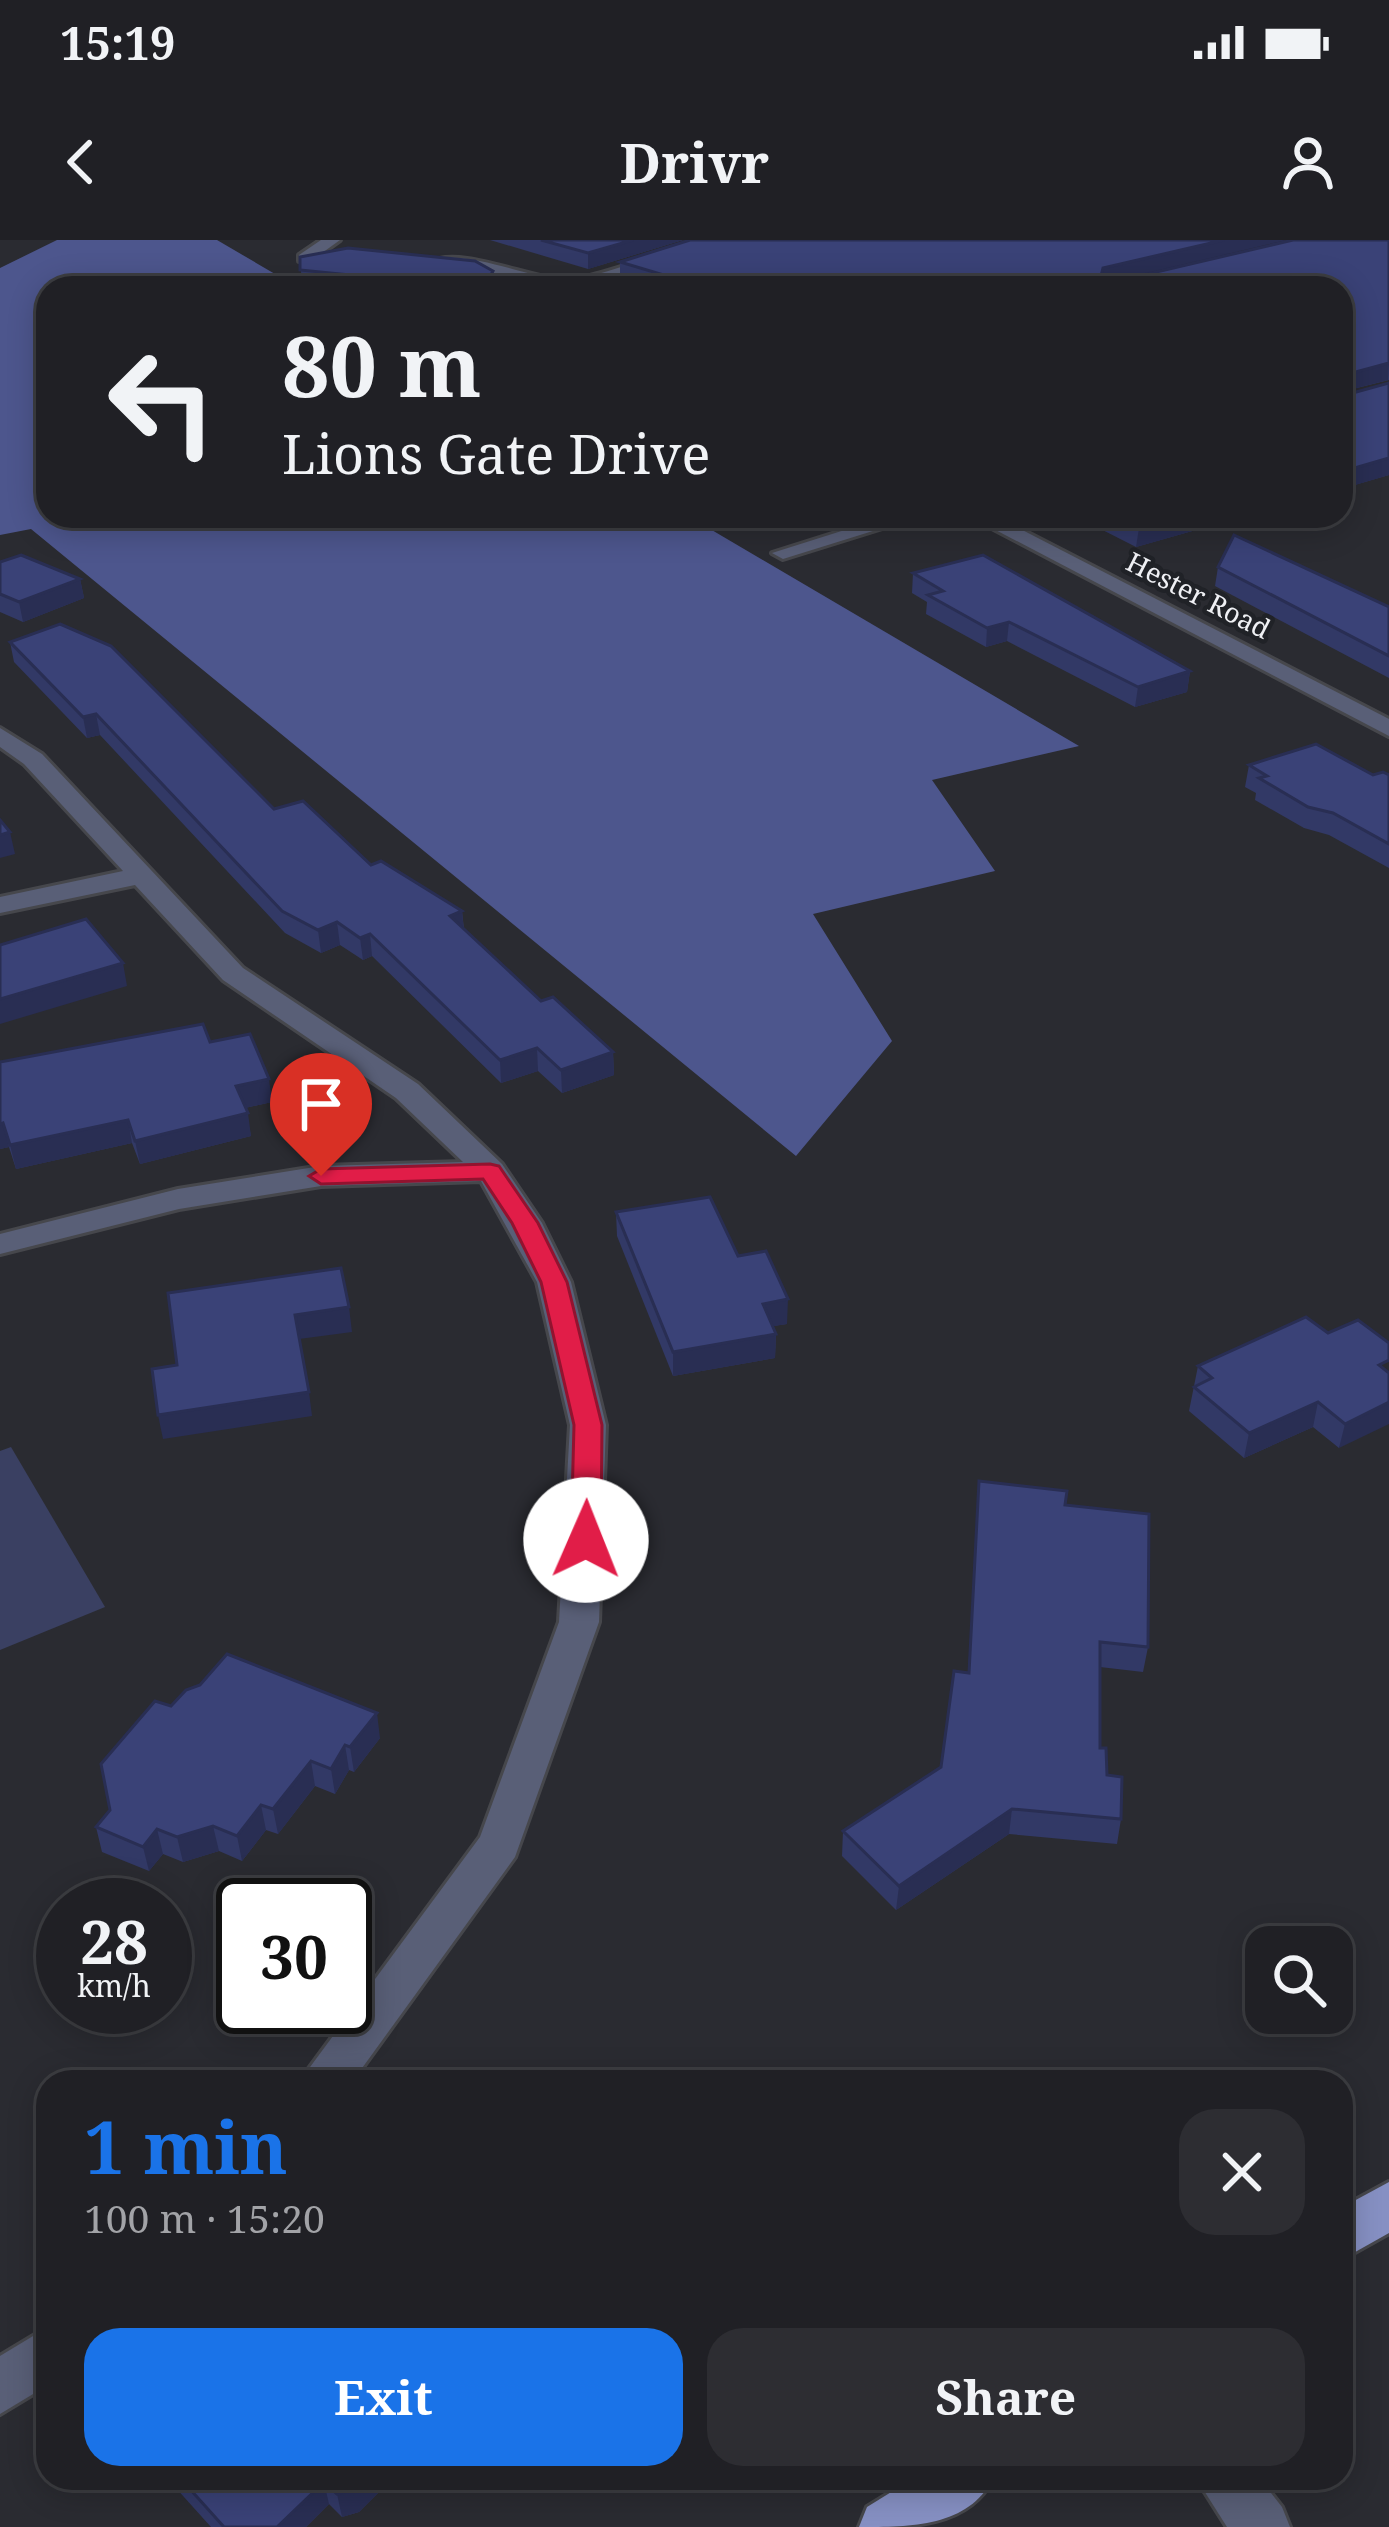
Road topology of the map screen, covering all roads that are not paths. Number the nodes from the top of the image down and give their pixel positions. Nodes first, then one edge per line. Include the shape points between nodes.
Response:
1 (715, 240) edge
2 (335, 247) edge
3 (310, 255) edge
4 (424, 262) edge
5 (527, 276) edge
6 (606, 276) edge
7 (869, 528) edge
8 (1002, 528) edge
9 (783, 553) dead end
10 (1389, 729) edge
11 (0, 735) edge
12 (139, 876) junction
13 (0, 905) edge
14 (490, 1171) junction
15 (0, 1244) edge
16 (333, 2070) edge
17 (1389, 2205) edge
18 (1353, 2228) edge
19 (36, 2362) edge
20 (0, 2388) edge
21 (946, 2490) edge
22 (1233, 2490) edge
23 (887, 2527) edge
24 (1262, 2527) edge

1 - 6 street
2 - 3 street
4 - 5 street
7 - 9 street
8 - 10 street, Hester Road
11 - 12 street via 33,759
12 - 13 street
12 - 14 street via 233,974 406,1091
14 - 15 street via 321,1176 178,1199
14 - 16 street via 554,1282 588,1425 580,1622 499,1844
17 - 18 main road
19 - 20 street
21 - 23 main road
22 - 24 street

